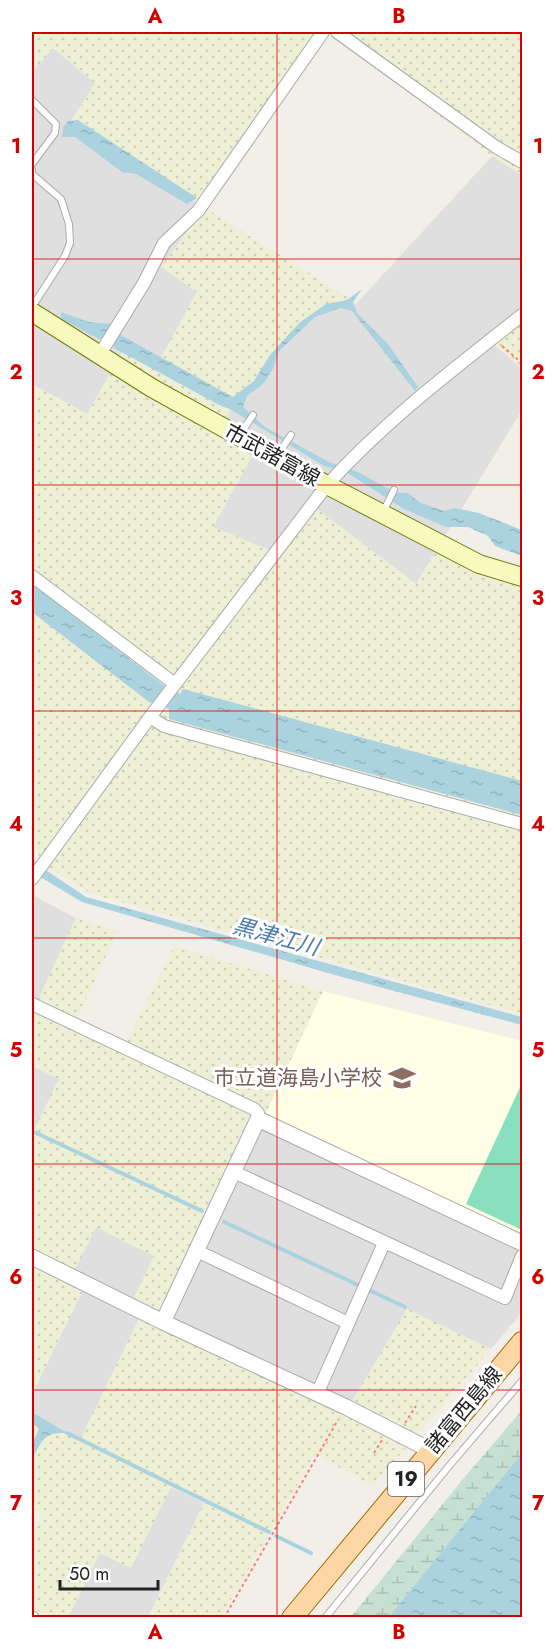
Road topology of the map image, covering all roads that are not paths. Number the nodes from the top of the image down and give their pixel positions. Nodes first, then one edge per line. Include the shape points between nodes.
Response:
1 (323, 32) edge
2 (337, 32) edge
3 (32, 100) edge
4 (522, 162) edge
5 (32, 164) edge
6 (32, 170) edge
7 (32, 307) edge
8 (32, 312) edge
9 (522, 315) edge
10 (103, 349) junction
11 (253, 415) dead end
12 (243, 430) junction
13 (291, 435) dead end
14 (280, 452) junction
15 (337, 474) junction
16 (394, 490) dead end
17 (385, 508) junction
18 (32, 576) edge
19 (522, 577) edge
20 (175, 684) junction
21 (154, 713) junction
22 (522, 824) edge
23 (32, 878) edge
24 (32, 1004) edge
25 (258, 1119) junction
26 (234, 1172) junction
27 (384, 1243) junction
28 (522, 1243) edge
29 (197, 1251) junction
30 (522, 1256) edge
31 (32, 1257) edge
32 (163, 1322) junction
33 (348, 1323) junction
34 (522, 1342) edge
35 (522, 1381) edge
36 (317, 1394) junction
37 (430, 1450) junction
38 (292, 1617) edge
39 (325, 1617) edge

1 - 10 street via 198,211 164,243
2 - 4 street
3 - 5 lane via 56,124 56,133
6 - 7 lane via 61,199 70,243
8 - 10 main road, 市武諸富線
9 - 15 street via 420,396
10 - 12 main road, 市武諸富線 via 152,388
11 - 12 lane
12 - 14 main road, 市武諸富線
13 - 14 lane
14 - 15 main road, 市武諸富線
15 - 17 main road, 市武諸富線
15 - 20 street
16 - 17 lane
17 - 19 main road, 市武諸富線 via 479,564
18 - 20 street
20 - 21 street
21 - 22 street via 164,726
21 - 23 street
24 - 25 street via 254,1109
25 - 26 street
25 - 28 street
26 - 27 street
26 - 29 street
27 - 30 street via 505,1299
27 - 33 street
29 - 32 street
29 - 33 street
31 - 32 street
32 - 36 street
33 - 36 street
34 - 37 main road, 諸富西島線 / 19
35 - 39 lane
36 - 37 street
37 - 38 main road, 諸富西島線 / 19

